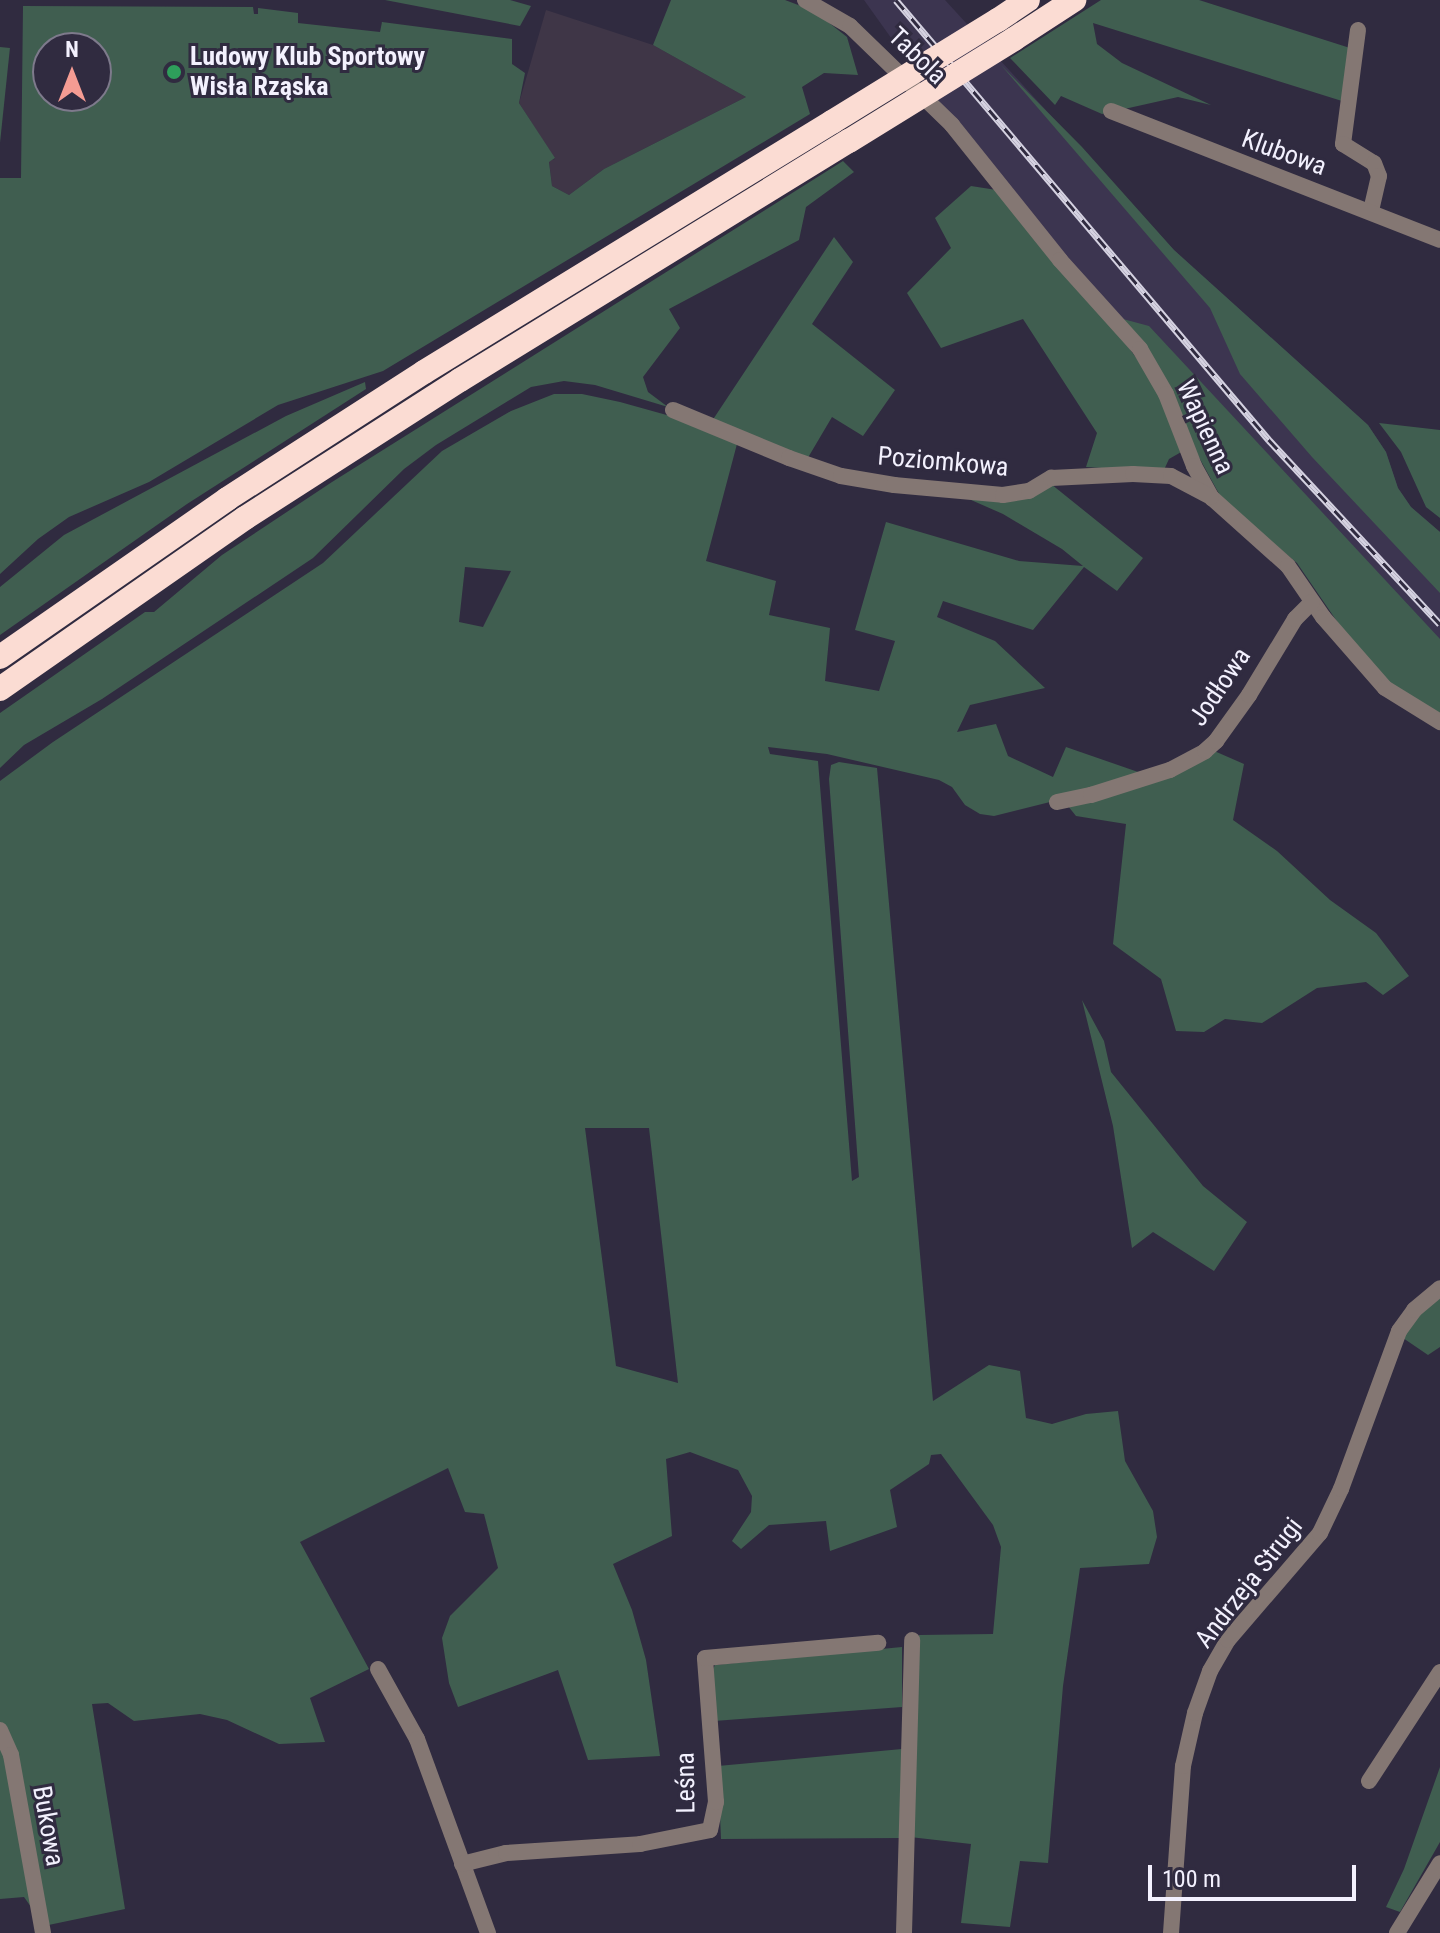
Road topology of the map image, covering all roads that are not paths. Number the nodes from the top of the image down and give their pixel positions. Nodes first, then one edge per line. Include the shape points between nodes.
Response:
1 (805, 0) edge
2 (1028, 0) edge
3 (1074, 0) edge
4 (1358, 30) dead end
5 (1111, 111) dead end
6 (952, 125) joint
7 (1371, 211) junction
8 (1440, 240) edge
9 (673, 410) dead end
10 (1190, 456) junction
11 (1171, 476) junction
12 (1212, 498) junction
13 (1312, 602) junction
14 (0, 657) edge
15 (0, 689) edge
16 (1440, 722) edge
17 (1057, 802) dead end
18 (1440, 1288) edge
19 (912, 1640) dead end
20 (878, 1643) dead end
21 (378, 1669) dead end
22 (1440, 1672) edge
23 (0, 1730) edge
24 (1369, 1781) dead end
25 (1440, 1863) edge
26 (462, 1864) junction
27 (43, 1933) edge
28 (488, 1933) edge
29 (904, 1933) edge
30 (1171, 1933) edge
31 (1397, 1933) edge

1 - 6 street, Tabola via 850,26
2 - 14 highway, bridge via 371,406
3 - 15 highway, bridge via 460,380 245,518
4 - 7 street via 1343,144 1374,163 1379,176
5 - 7 street, Klubowa
6 - 10 street, Wapienna via 1060,260 1140,349 1166,394
7 - 8 street, Klubowa
9 - 11 street, Poziomkowa via 841,476 894,485 1003,495 1073,475
10 - 11 street
10 - 12 street, Wapienna
11 - 12 street, Poziomkowa
12 - 13 street, Wapienna via 1288,566
13 - 16 street, Wapienna via 1385,688
13 - 17 street, Jodłowa via 1282,636 1249,695 1205,751 1170,770
18 - 30 street, Andrzeja Strugi via 1399,1331 1320,1533 1228,1640 1210,1671 1183,1766
19 - 29 street
20 - 26 street, Leśna via 705,1658 716,1802 710,1830 640,1844 506,1853
21 - 26 street via 417,1739
22 - 24 street
23 - 27 street, Bukowa via 11,1755
25 - 31 street
26 - 28 street

